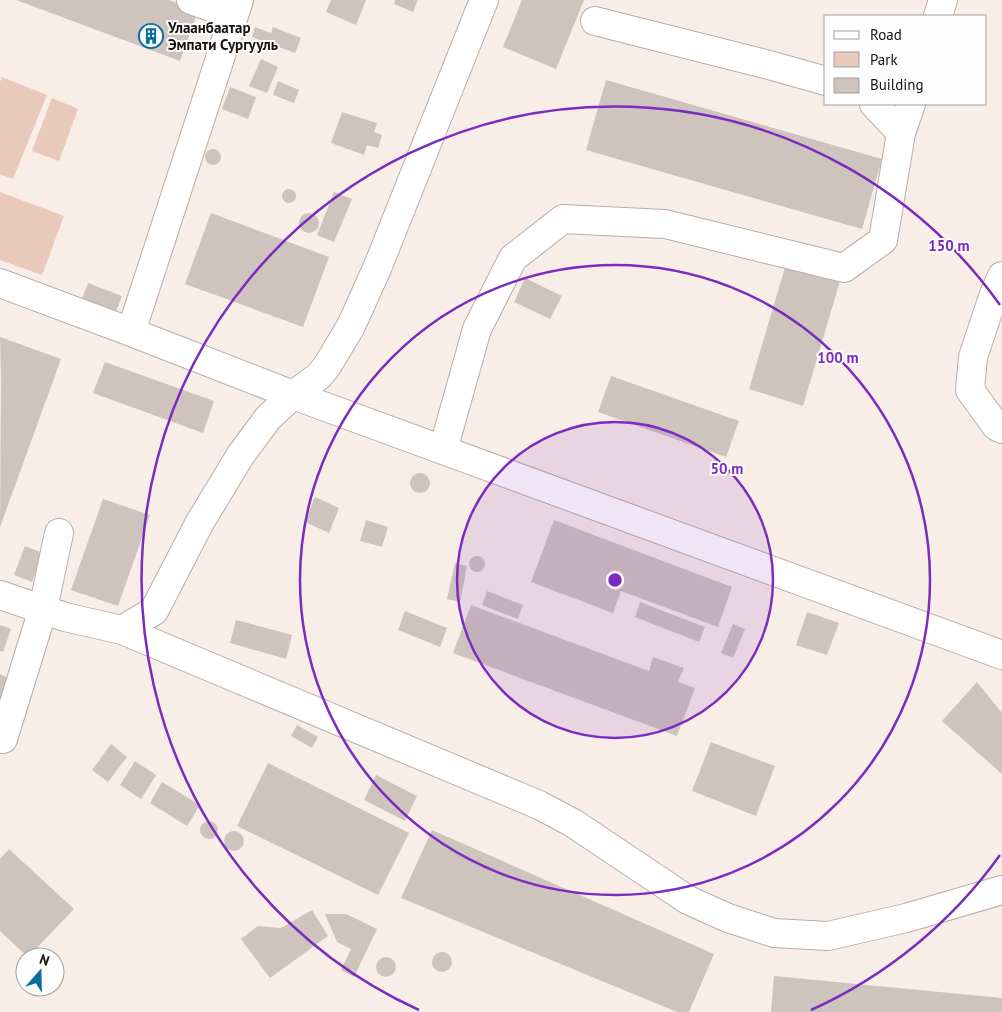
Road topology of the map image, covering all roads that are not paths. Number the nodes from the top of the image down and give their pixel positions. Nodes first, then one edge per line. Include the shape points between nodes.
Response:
1 (192, 0) edge
2 (484, 0) edge
3 (943, 0) edge
4 (236, 8) edge
5 (938, 15) edge
6 (595, 22) dead end
7 (824, 80) edge
8 (875, 105) edge
9 (911, 105) edge
10 (901, 133) junction
11 (1002, 276) edge
12 (0, 283) edge
13 (131, 332) junction
14 (292, 395) junction
15 (1002, 429) edge
16 (443, 450) junction
17 (59, 533) dead end
18 (0, 595) edge
19 (43, 609) junction
20 (122, 630) junction
21 (1002, 655) edge
22 (3, 739) dead end
23 (1002, 890) edge

1 - 4 street
2 - 14 street via 358,313 328,366
3 - 5 street
4 - 13 street
6 - 7 street
8 - 10 street
9 - 10 street
10 - 16 street via 882,240 844,268 665,224 563,219 513,258 478,329
11 - 15 street via 973,357 970,390 996,426
12 - 13 street
13 - 14 street
14 - 16 street
14 - 20 street via 268,418 240,456 200,522 154,611
16 - 21 street
17 - 19 street
18 - 19 street
19 - 20 street
19 - 22 street
20 - 23 street via 539,805 573,822 688,900 774,933 828,936 906,918

